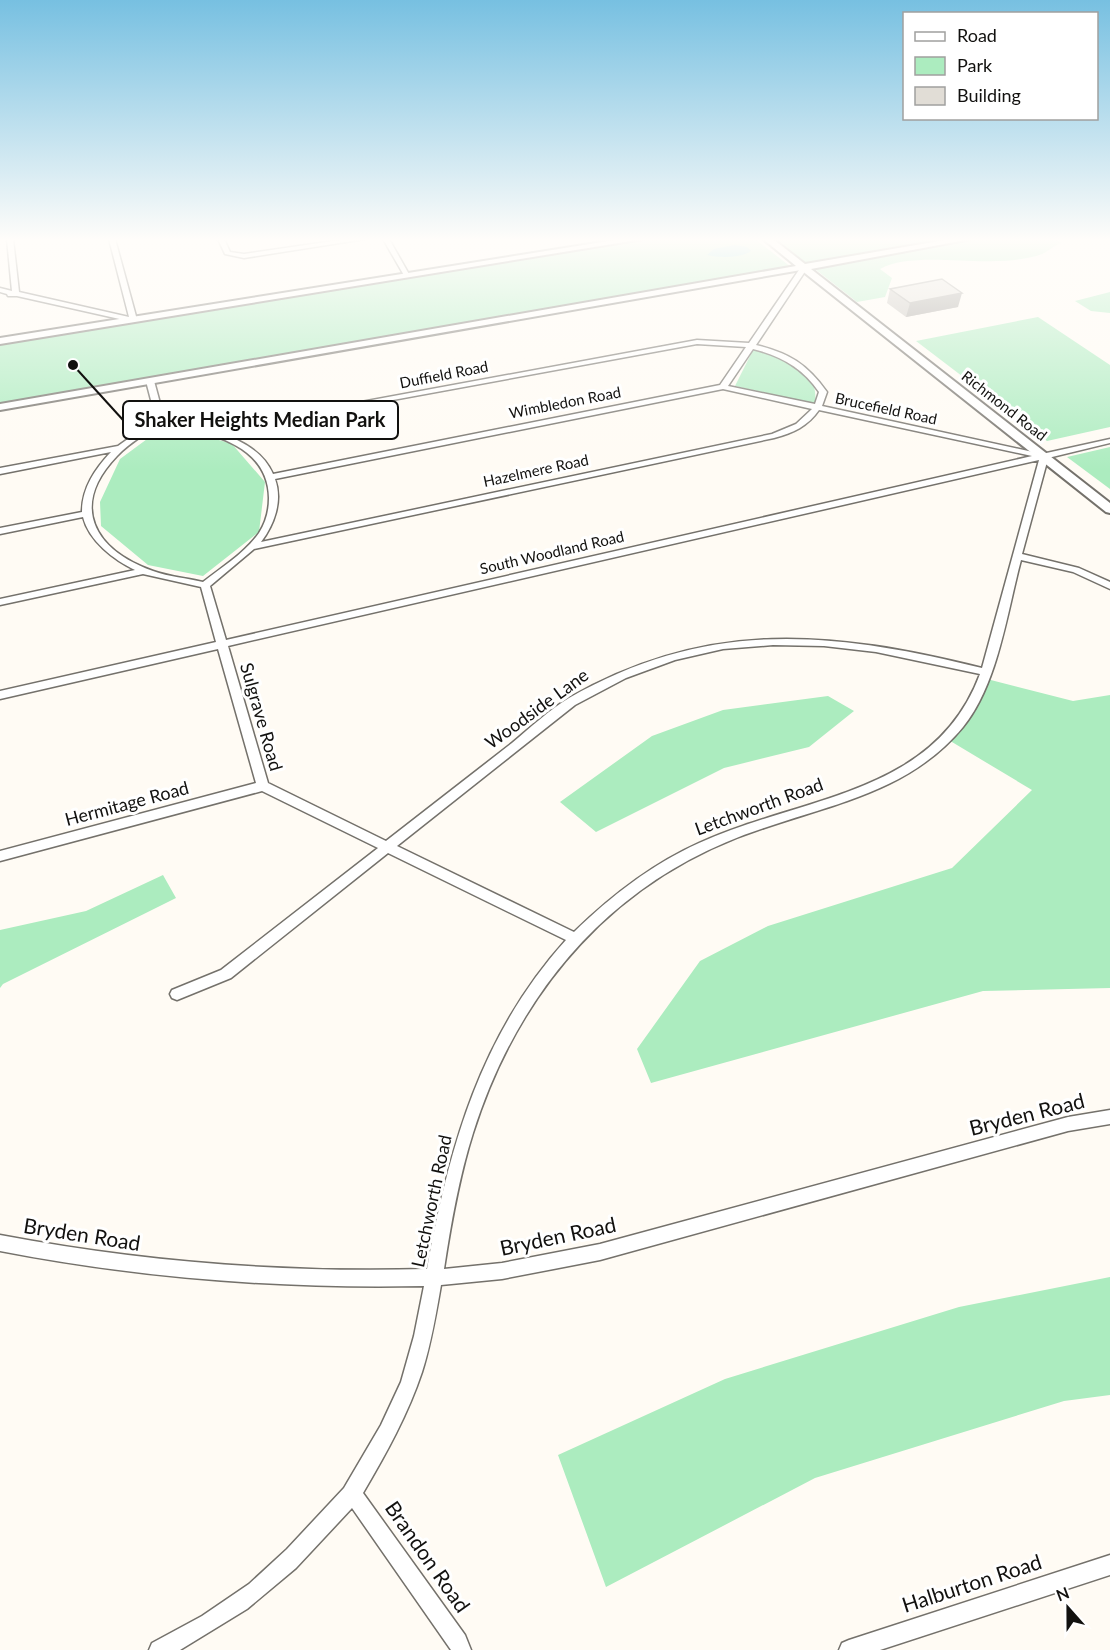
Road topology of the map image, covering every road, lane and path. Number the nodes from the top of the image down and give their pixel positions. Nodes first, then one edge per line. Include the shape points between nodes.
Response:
1 (115, 316) edge
2 (132, 316) edge
3 (158, 316) edge
4 (526, 316) edge
5 (772, 316) edge
6 (864, 316) edge
7 (133, 320) junction
8 (0, 341) edge
9 (752, 346) junction
10 (150, 381) junction
11 (723, 387) junction
12 (0, 407) edge
13 (819, 408) junction
14 (160, 420) junction
15 (213, 431) junction
16 (1110, 441) edge
17 (120, 448) junction
18 (1044, 456) junction
19 (0, 471) edge
20 (272, 477) junction
21 (1110, 509) edge
22 (86, 514) junction
23 (0, 531) edge
24 (252, 547) junction
25 (1017, 556) junction
26 (144, 571) junction
27 (205, 585) junction
28 (1110, 586) edge
29 (0, 602) edge
30 (221, 643) junction
31 (984, 672) junction
32 (0, 695) edge
33 (263, 786) junction
34 (387, 847) junction
35 (0, 856) edge
36 (576, 939) junction
37 (177, 994) dead end
38 (1110, 1117) edge
39 (0, 1243) edge
40 (435, 1277) junction
41 (352, 1493) junction
42 (1110, 1565) edge
43 (159, 1650) edge
44 (461, 1650) edge
45 (849, 1650) edge

1 - 7 street
2 - 7 street
3 - 7 main road
4 - 10 main road
5 - 9 street
6 - 18 main road, Richmond Road
7 - 8 main road
9 - 11 street
9 - 13 street, Duffield Road via 787,357 816,379 823,392
9 - 15 street, Duffield Road via 713,342 676,345
10 - 12 main road
10 - 14 street
11 - 13 street, Brucefield Road
11 - 20 street, Wimbledon Road
13 - 18 street, Brucefield Road
13 - 24 street, Hazelmere Road via 804,424 774,436
14 - 15 street
14 - 17 street
15 - 20 street via 237,442
16 - 18 street, South Woodland Road
17 - 19 street
17 - 22 street via 90,487
18 - 21 main road, Richmond Road
18 - 25 street, Letchworth Road
18 - 30 street, South Woodland Road
20 - 24 street via 274,496 269,524
22 - 23 street
22 - 26 street via 110,552
24 - 27 street
25 - 28 street via 1076,570
25 - 31 street, Letchworth Road
26 - 27 street
26 - 29 street
27 - 30 street, Sulgrave Road
30 - 32 street, South Woodland Road
30 - 33 street, Sulgrave Road
31 - 34 street, Woodside Lane via 903,653 805,641 721,645 657,660 601,684 571,702
31 - 36 street, Letchworth Road via 977,696 962,721 923,759 859,793 757,825 694,851 604,912
33 - 34 street, Sulgrave Road
33 - 35 street, Hermitage Road
34 - 36 street, Sulgrave Road
34 - 37 street, Woodside Lane via 226,974
36 - 40 street, Letchworth Road via 538,984 481,1089 458,1158
38 - 40 street, Bryden Road via 1068,1124 600,1252 536,1266
39 - 40 street, Bryden Road via 195,1272 324,1279
40 - 41 street, Letchworth Road via 416,1365 401,1404
41 - 43 street, Letchworth Road via 283,1567 218,1618
41 - 44 street, Brandon Road
42 - 45 street, Halburton Road

